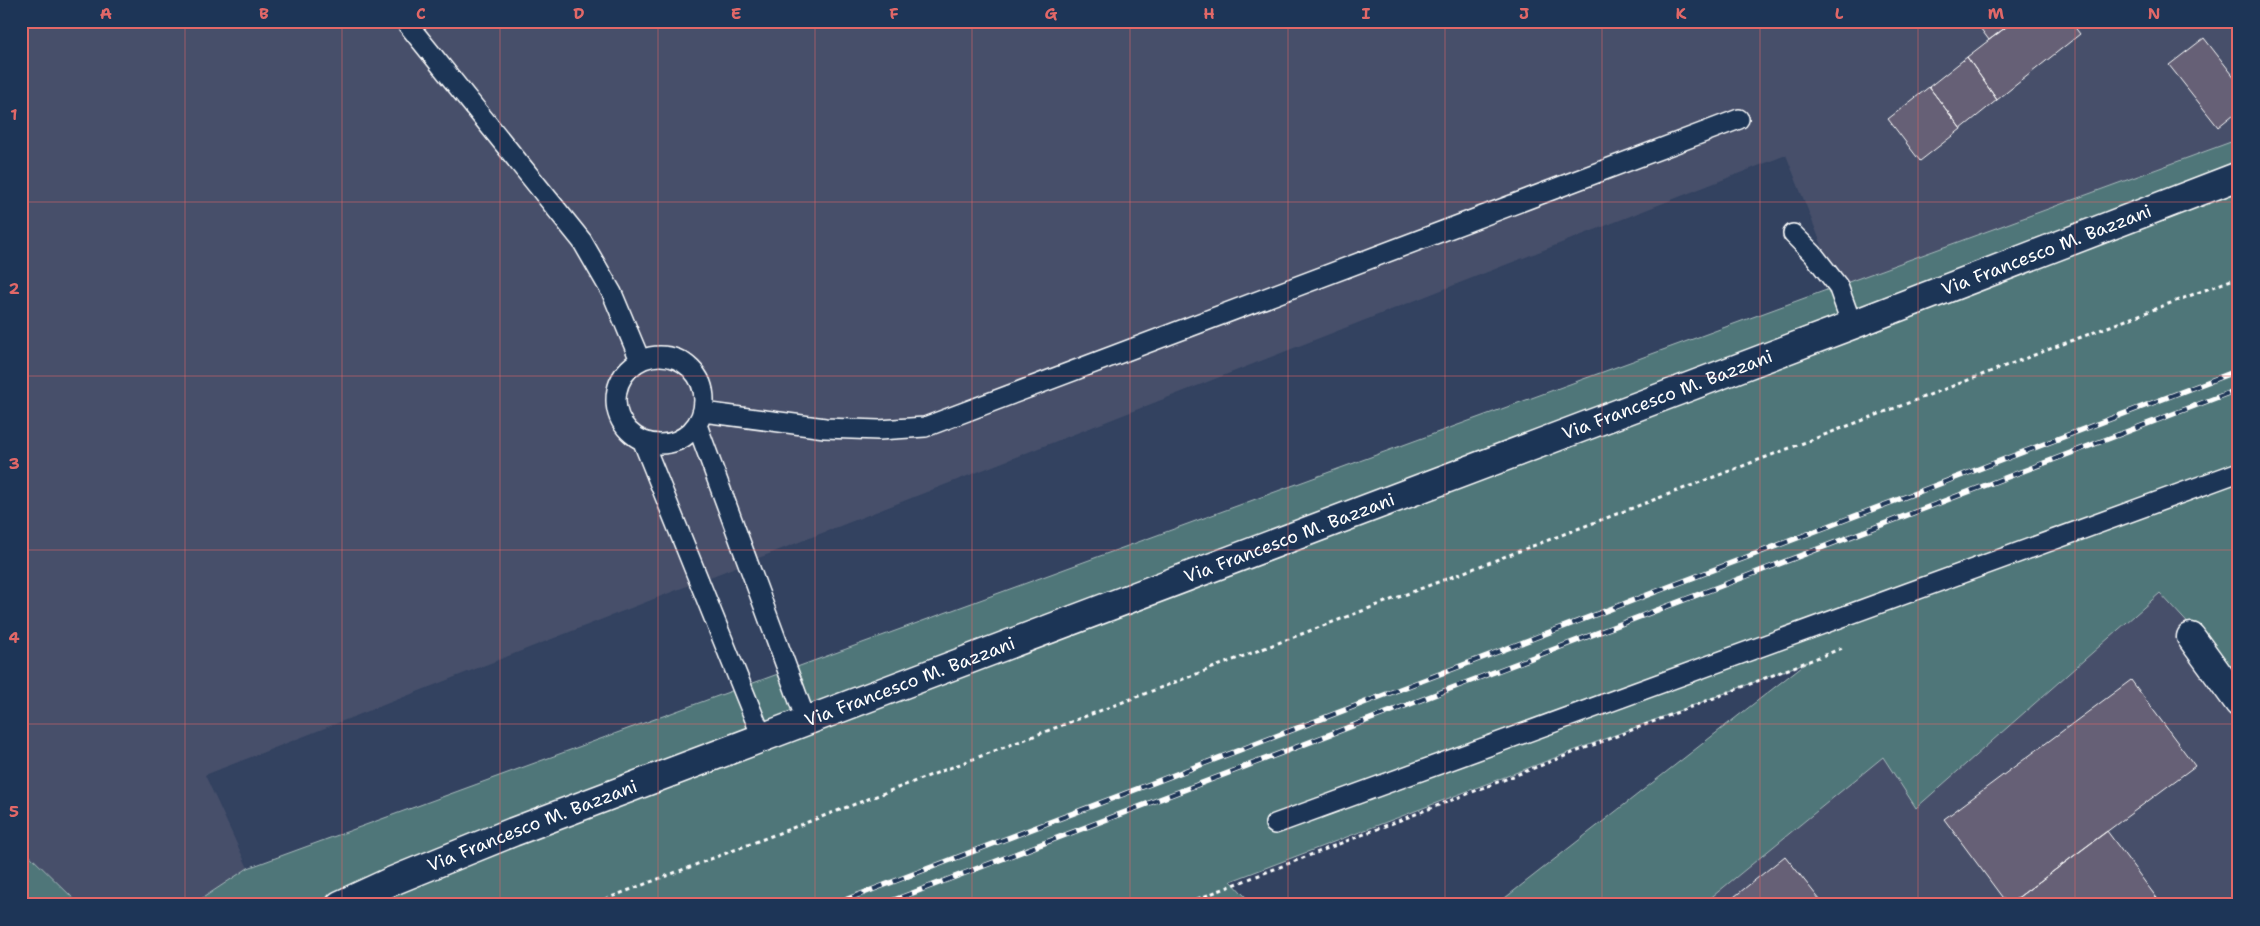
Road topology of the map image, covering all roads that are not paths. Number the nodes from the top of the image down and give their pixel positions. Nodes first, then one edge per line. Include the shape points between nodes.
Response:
1 (405, 21) edge
2 (1739, 119) dead end
3 (2239, 176) edge
4 (1793, 234) dead end
5 (1852, 325) junction
6 (640, 360) junction
7 (700, 419) junction
8 (644, 442) junction
9 (2239, 472) edge
10 (2191, 637) dead end
11 (2239, 702) edge
12 (806, 720) junction
13 (762, 737) junction
14 (1275, 824) dead end
15 (340, 905) edge

1 - 6 lane via 582,241 612,293
2 - 7 lane via 925,427 879,430
3 - 5 street, Via Francesco M. Bazzani
4 - 5 lane via 1838,286
5 - 12 street, Via Francesco M. Bazzani
6 - 7 lane via 669,356 683,361 694,371 702,383 705,397
6 - 8 lane via 628,368 620,380 616,409 626,429
7 - 8 lane via 686,436 673,443 658,445
7 - 12 lane
8 - 13 lane
9 - 14 lane
10 - 11 street
12 - 13 street, Via Francesco M. Bazzani
13 - 15 street, Via Francesco M. Bazzani via 504,836

